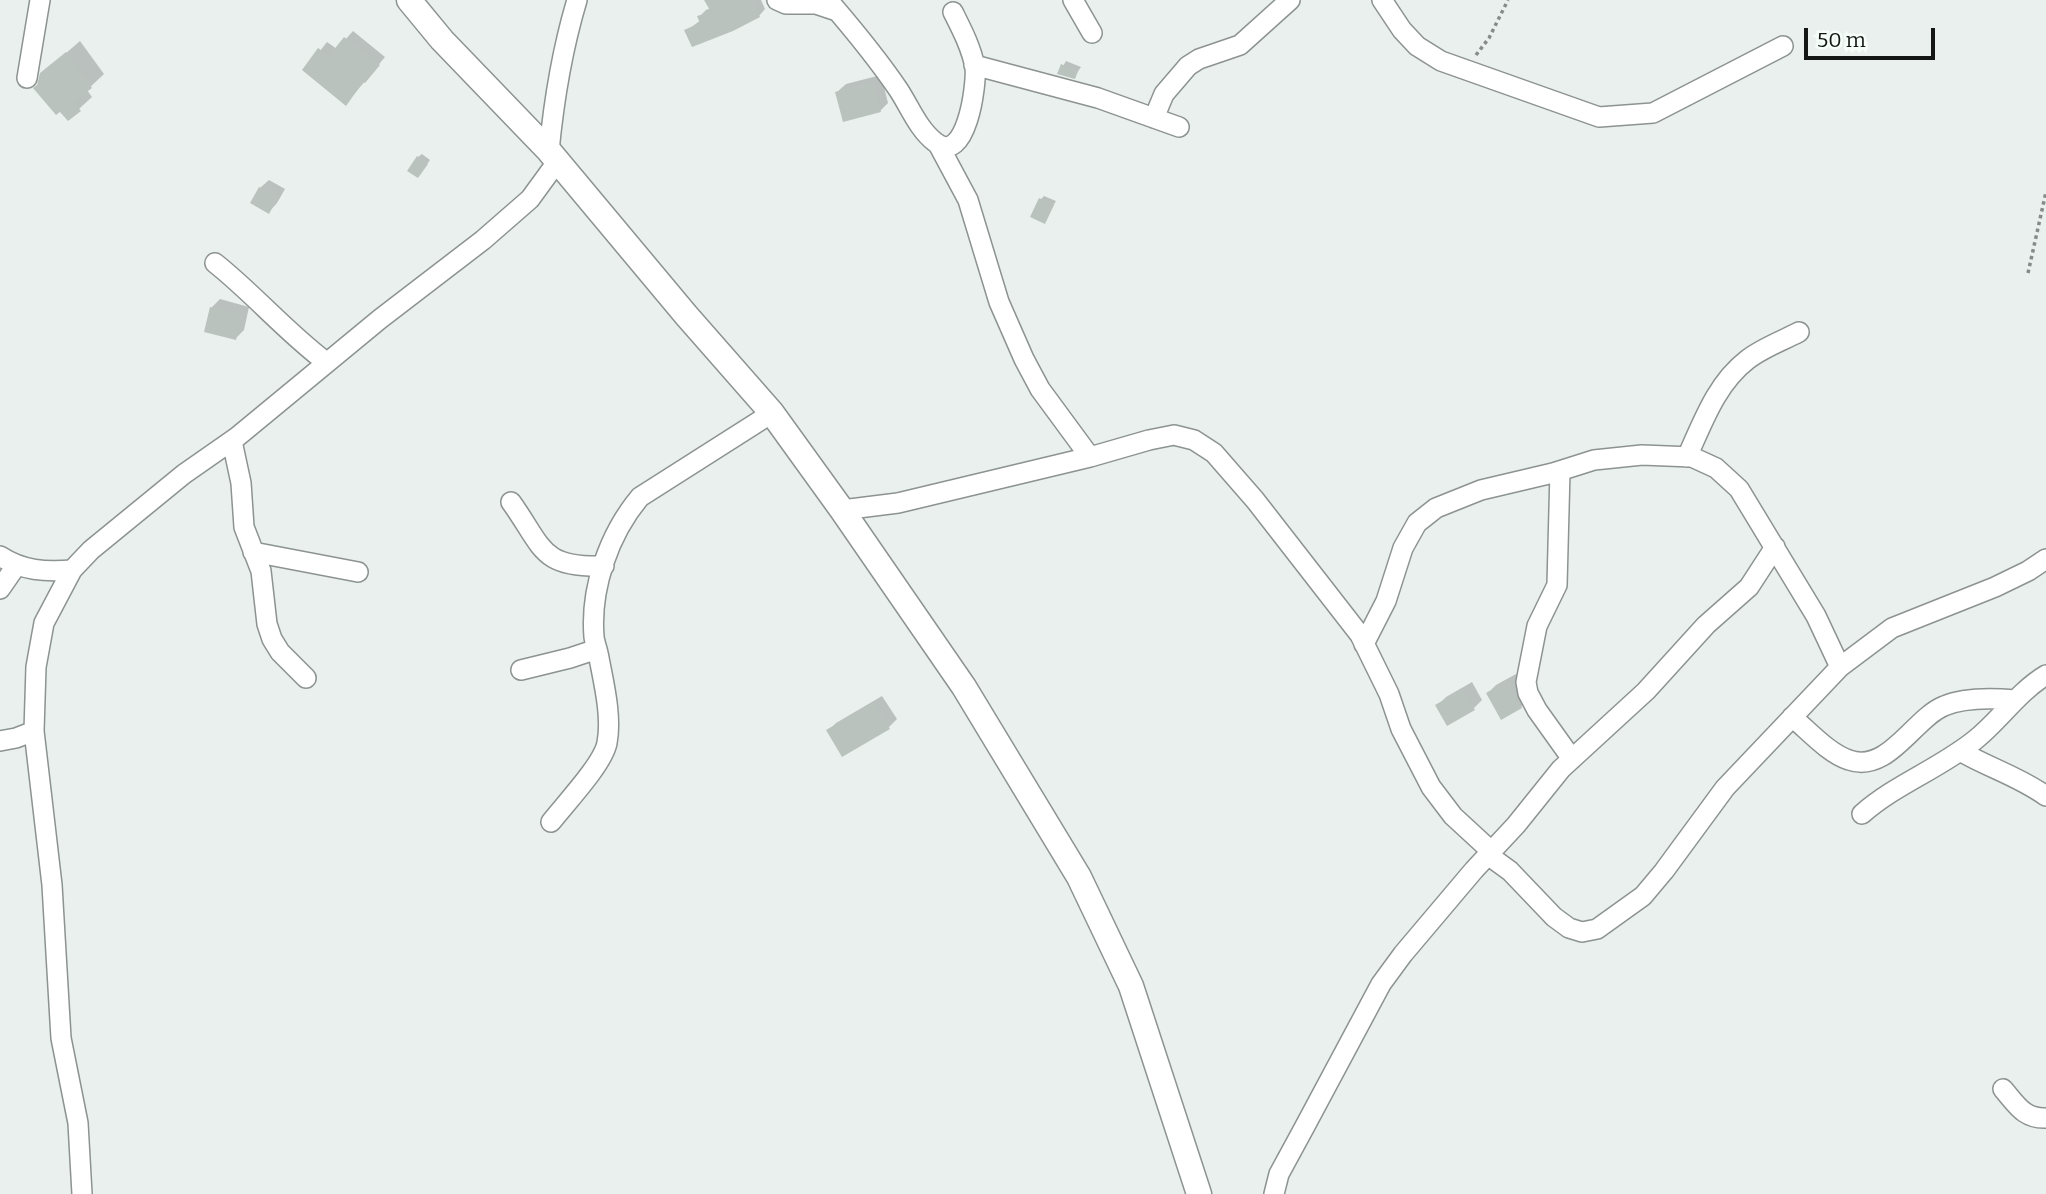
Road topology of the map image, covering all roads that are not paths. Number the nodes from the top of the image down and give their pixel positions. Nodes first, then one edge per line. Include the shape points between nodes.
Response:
1 (40, 0) edge
2 (409, 0) edge
3 (577, 0) edge
4 (777, 0) edge
5 (1073, 0) edge
6 (1290, 0) edge
7 (1382, 0) edge
8 (833, 5) edge
9 (953, 12) dead end
10 (1092, 33) dead end
11 (1783, 46) dead end
12 (974, 65) junction
13 (27, 78) dead end
14 (1154, 118) junction
15 (1179, 127) dead end
16 (937, 144) junction
17 (553, 156) junction
18 (215, 263) dead end
19 (1799, 332) dead end
20 (326, 362) junction
21 (772, 413) junction
22 (232, 441) junction
23 (1090, 457) junction
24 (1687, 457) junction
25 (1560, 471) junction
26 (511, 502) dead end
27 (842, 510) junction
28 (1775, 547) junction
29 (253, 552) junction
30 (2046, 559) edge
31 (8, 561) edge
32 (604, 566) junction
33 (72, 570) junction
34 (358, 572) dead end
35 (0, 589) edge
36 (1364, 644) junction
37 (597, 649) junction
38 (1839, 667) junction
39 (521, 670) dead end
40 (2046, 675) edge
41 (306, 678) dead end
42 (2015, 700) junction
43 (1792, 717) junction
44 (34, 732) junction
45 (0, 741) edge
46 (1960, 751) junction
47 (1572, 759) junction
48 (2046, 796) edge
49 (1862, 814) dead end
50 (551, 822) dead end
51 (1490, 853) junction
52 (2003, 1089) dead end
53 (2046, 1118) edge
54 (1180, 1140) junction
55 (82, 1194) edge
56 (1188, 1194) edge
57 (1199, 1194) edge
58 (1274, 1194) edge

1 - 13 street
2 - 17 street
3 - 17 street via 557,87
4 - 8 street
5 - 10 street
6 - 14 street via 1240,45 1188,66 1164,94
7 - 11 street via 1417,46 1441,61 1599,117 1653,113
8 - 16 street
9 - 12 street
12 - 14 street
12 - 16 street via 974,97 966,125 954,144
14 - 15 street
16 - 23 street via 968,200 999,302 1024,359
17 - 20 street via 530,199
17 - 21 street
18 - 20 street
19 - 24 street via 1733,372 1715,396
20 - 22 street
21 - 27 street
21 - 32 street via 640,497 625,515
22 - 29 street via 244,527
22 - 33 street via 184,474
23 - 27 street via 898,503
23 - 36 street via 1174,435 1194,440 1214,453
24 - 25 street via 1594,460
24 - 28 street via 1716,468 1739,489
25 - 36 street via 1481,490 1436,508 1418,523
25 - 47 street via 1557,585 1537,626 1526,682 1537,710
26 - 32 street via 554,560 577,567
27 - 54 street via 964,687 1079,877 1131,986
28 - 38 street via 1816,616
28 - 47 street via 1749,587
29 - 34 street
29 - 41 street via 261,571 272,639
30 - 38 street via 1994,587 1892,628
31 - 33 street via 46,572
31 - 35 street
32 - 37 street via 595,606
33 - 44 street via 44,623 36,667
36 - 51 street via 1431,787
37 - 39 street
37 - 50 street via 607,746
38 - 43 street
40 - 42 street
42 - 43 street via 1944,706 1893,749 1867,761 1839,756
42 - 46 street
43 - 51 street via 1725,788 1643,896 1597,929 1582,932 1569,928
44 - 45 street
44 - 55 street via 52,885 61,1038 78,1123
46 - 48 street
46 - 49 street
47 - 51 street
51 - 58 street via 1381,985 1279,1174
52 - 53 street via 2034,1118
54 - 56 street
54 - 57 street

